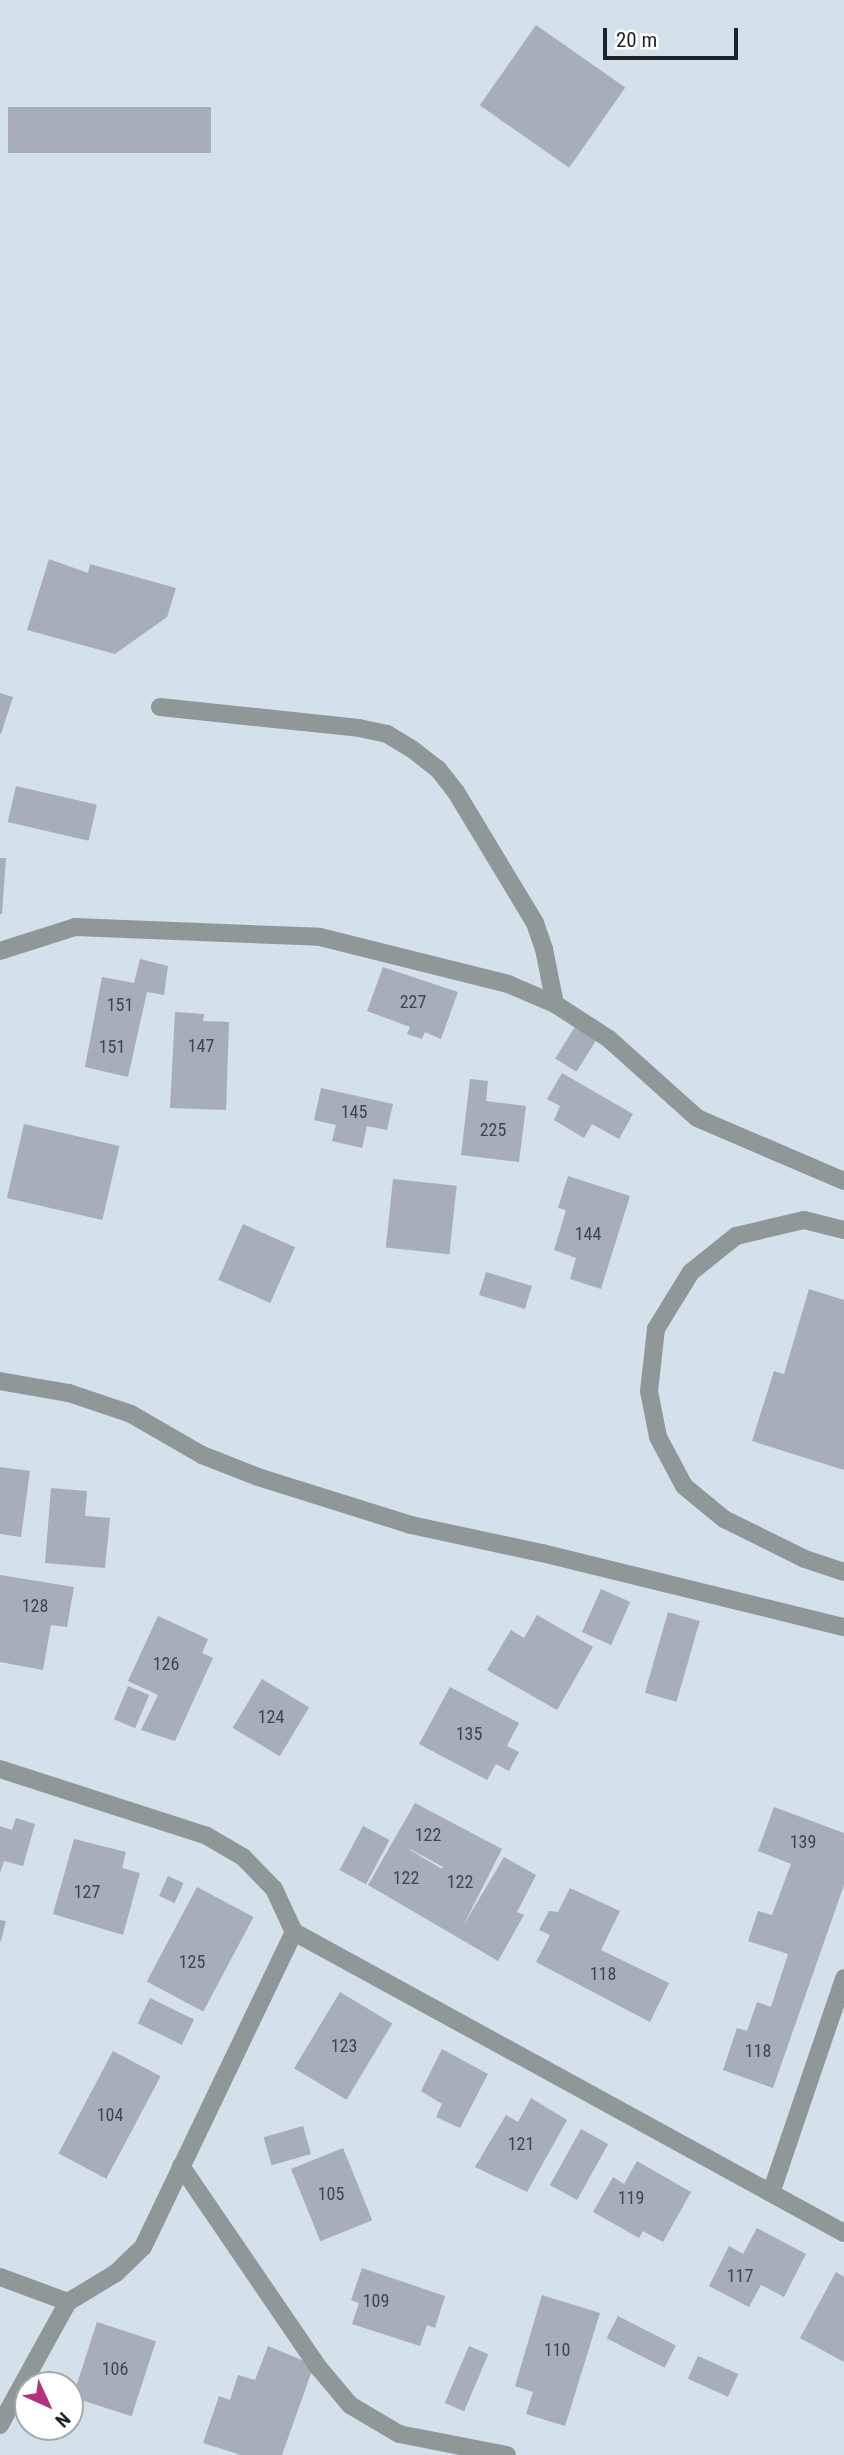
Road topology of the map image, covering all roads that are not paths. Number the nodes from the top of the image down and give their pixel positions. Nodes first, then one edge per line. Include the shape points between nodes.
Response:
1 (160, 707) dead end
2 (0, 951) edge
3 (555, 1004) junction
4 (844, 1181) edge
5 (844, 1230) edge
6 (0, 1381) edge
7 (844, 1572) edge
8 (844, 1627) edge
9 (0, 1769) edge
10 (294, 1931) junction
11 (844, 1978) edge
12 (181, 2166) junction
13 (771, 2193) junction
14 (844, 2233) edge
15 (0, 2277) edge
16 (68, 2302) junction
17 (0, 2425) edge
18 (507, 2455) edge

1 - 3 street via 359,727 387,734 412,749 438,769 456,792 535,923
2 - 3 street via 75,927 320,937 508,984
3 - 4 street via 609,1039 697,1118
5 - 7 street via 804,1220 736,1236 691,1272 656,1329 649,1391 658,1437 684,1486 724,1519 805,1559
6 - 8 street via 69,1393 131,1414 202,1455 411,1525
9 - 10 street via 207,1836 243,1857 274,1889
10 - 12 street
10 - 13 street
11 - 13 street
12 - 16 street via 143,2247 116,2273
12 - 18 street via 319,2368 350,2405 399,2434
13 - 14 street
15 - 16 street
16 - 17 street

